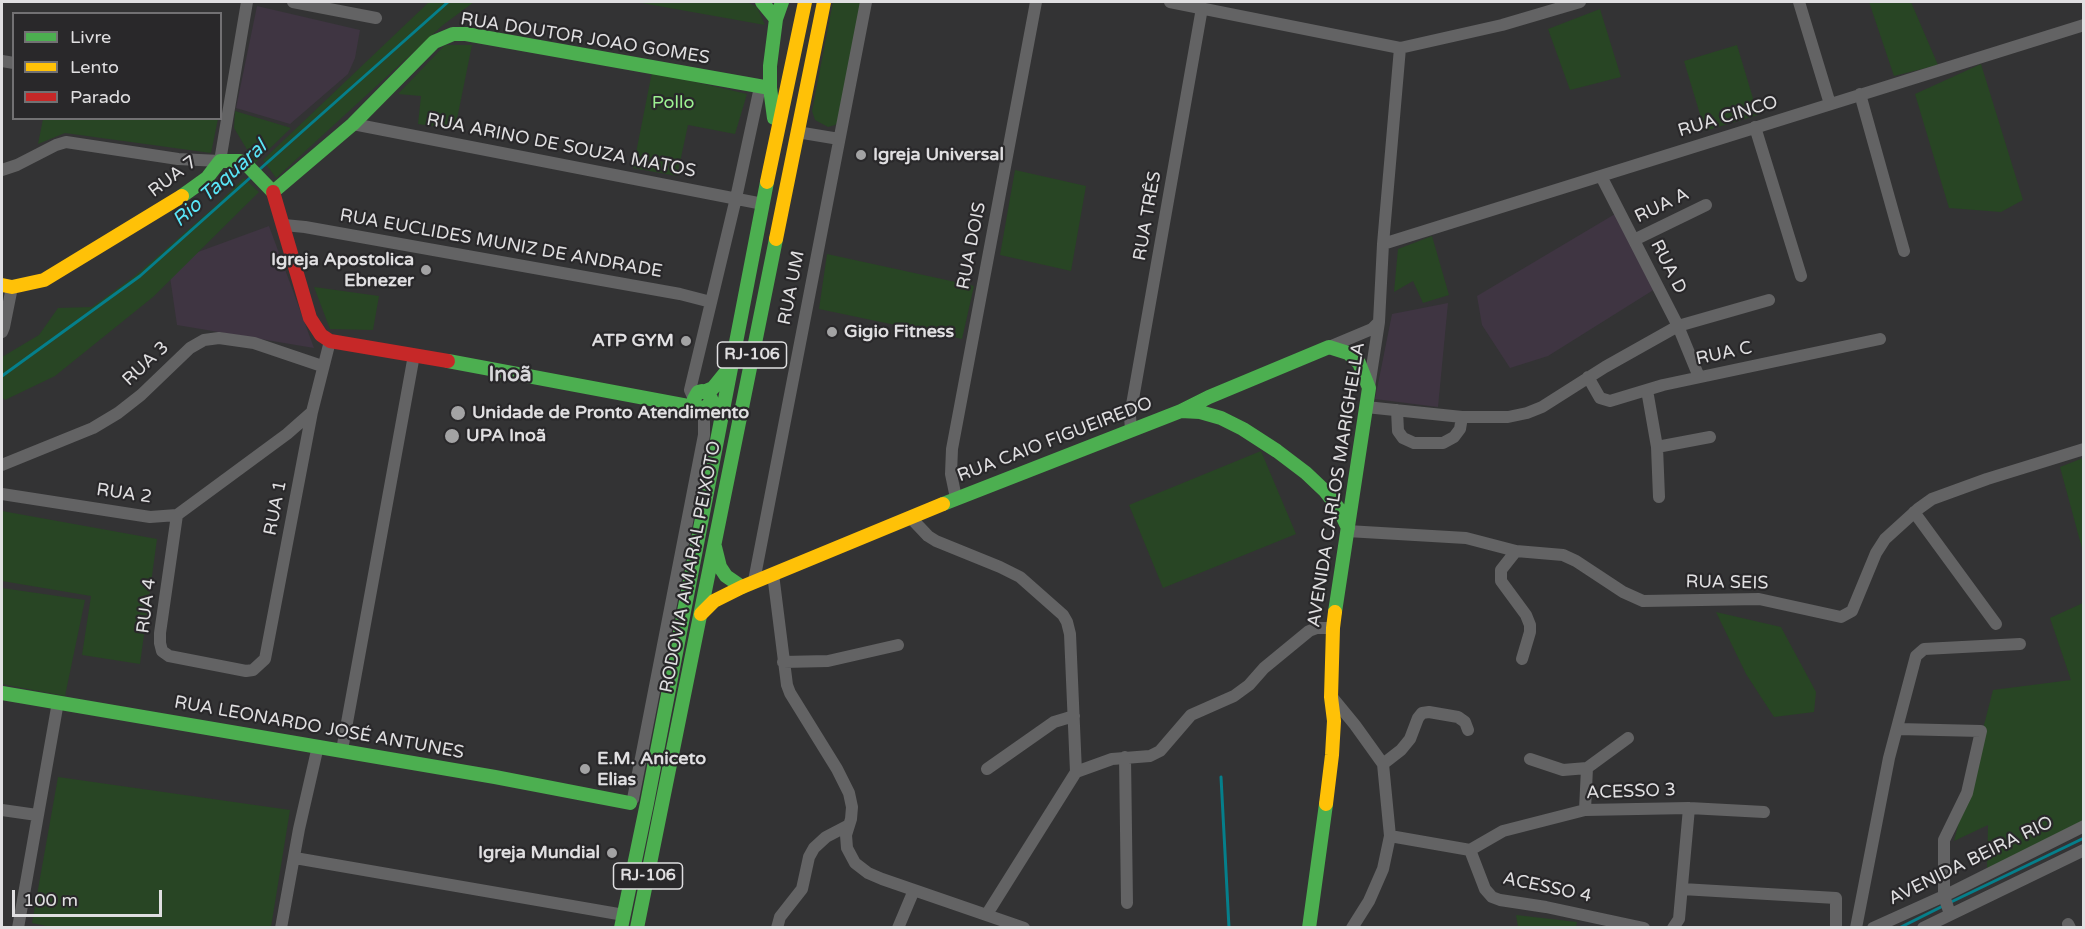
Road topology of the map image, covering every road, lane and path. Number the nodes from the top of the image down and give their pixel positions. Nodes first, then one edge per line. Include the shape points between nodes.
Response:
1 (247, 2) edge
2 (292, 2) edge
3 (762, 2) edge
4 (782, 2) edge
5 (805, 2) edge
6 (824, 2) edge
7 (866, 2) edge
8 (1036, 2) edge
9 (1170, 2) edge
10 (1580, 2) edge
11 (1799, 2) edge
12 (1202, 8) junction
13 (375, 18) dead end
14 (776, 19) junction
15 (2084, 25) edge
16 (1400, 48) junction
17 (765, 87) junction
18 (1860, 94) junction
19 (225, 103) edge
20 (1830, 104) junction
21 (353, 124) junction
22 (1755, 127) junction
23 (797, 132) junction
24 (776, 138) junction
25 (839, 139) junction
26 (220, 161) junction
27 (2, 170) edge
28 (1601, 176) junction
29 (270, 189) junction
30 (736, 198) junction
31 (763, 204) junction
32 (1706, 205) dead end
33 (284, 225) junction
34 (1634, 240) junction
35 (1383, 244) junction
36 (1905, 251) dead end
37 (1801, 276) dead end
38 (7, 286) edge
39 (1769, 300) dead end
40 (711, 302) junction
41 (1379, 322) junction
42 (1678, 327) junction
43 (2, 332) edge
44 (1880, 339) dead end
45 (330, 341) junction
46 (1329, 347) junction
47 (414, 355) junction
48 (322, 366) junction
49 (731, 366) junction
50 (1588, 377) junction
51 (1699, 377) junction
52 (1369, 388) junction
53 (1647, 390) junction
54 (1209, 397) junction
55 (702, 401) junction
56 (1366, 407) junction
57 (1397, 410) junction
58 (1181, 411) junction
59 (312, 412) junction
60 (1207, 413) junction
61 (1462, 417) junction
62 (1131, 430) junction
63 (287, 435) junction
64 (1710, 437) dead end
65 (717, 439) junction
66 (1657, 447) junction
67 (306, 448) junction
68 (2084, 449) edge
69 (2, 465) edge
70 (1353, 493) junction
71 (2, 494) edge
72 (1330, 496) junction
73 (1659, 497) dead end
74 (956, 498) junction
75 (1914, 512) junction
76 (177, 514) junction
77 (910, 517) junction
78 (1348, 529) junction
79 (714, 544) junction
80 (1516, 551) junction
81 (772, 574) junction
82 (748, 584) junction
83 (701, 614) junction
84 (1996, 624) dead end
85 (1333, 628) junction
86 (2020, 644) dead end
87 (897, 645) dead end
88 (1522, 659) dead end
89 (783, 662) junction
90 (246, 671) joint
91 (2, 693) edge
92 (1331, 697) junction
93 (58, 702) junction
94 (1074, 716) junction
95 (1898, 729) junction
96 (1468, 730) dead end
97 (1628, 738) dead end
98 (318, 746) junction
99 (342, 750) junction
100 (1125, 757) junction
101 (1530, 759) dead end
102 (1383, 764) junction
103 (1587, 768) junction
104 (987, 769) dead end
105 (1076, 772) junction
106 (630, 803) joint
107 (1689, 808) junction
108 (2, 810) edge
109 (1585, 810) junction
110 (1764, 812) dead end
111 (37, 815) junction
112 (849, 825) junction
113 (2084, 826) edge
114 (1390, 836) junction
115 (1470, 850) junction
116 (2084, 850) edge
117 (295, 858) junction
118 (1682, 889) junction
119 (914, 890) junction
120 (1127, 903) dead end
121 (1947, 905) junction
122 (987, 914) junction
123 (622, 921) edge
124 (18, 927) edge
125 (281, 927) edge
126 (638, 927) edge
127 (777, 927) edge
128 (898, 927) edge
129 (1024, 927) edge
130 (1309, 927) edge
131 (1352, 927) edge
132 (1644, 927) edge
133 (1673, 927) edge
134 (1836, 927) edge
135 (1856, 927) edge
136 (1873, 927) edge
137 (1923, 927) edge

1 - 19 street, RUA 7
2 - 13 street
3 - 14 main road
4 - 14 main road
5 - 24 main road, RODOVIA AMARAL PEIXOTO / RJ-106
6 - 23 main road, RODOVIA AMARAL PEIXOTO / RJ-106
7 - 25 street, RUA UM
8 - 74 street, RUA DOIS via 952,449 951,474
9 - 12 street
10 - 16 street
11 - 20 street
12 - 16 street
12 - 62 street, RUA TRÊS via 1130,417
14 - 17 main road
15 - 18 street, RUA CINCO
16 - 35 street, AVENIDA CARLOS MARIGHELLA
17 - 21 main road, RUA DOUTOR JOAO GOMES via 453,34 434,42
17 - 24 main road
17 - 30 street
18 - 20 street, RUA CINCO
18 - 36 street
19 - 26 street, RUA 7
20 - 22 street, RUA CINCO
21 - 29 main road, RUA DOUTOR JOAO GOMES
21 - 30 street, RUA ARINO DE SOUZA MATOS
22 - 28 street, RUA CINCO
22 - 37 street
23 - 25 street
23 - 79 main road, RODOVIA AMARAL PEIXOTO / RJ-106
24 - 31 main road, RODOVIA AMARAL PEIXOTO / RJ-106
25 - 82 street, RUA UM
26 - 27 street via 178,159 66,142
26 - 29 main road via 246,164
26 - 38 main road, RUA 7 via 189,192 44,280
28 - 34 street, RUA D
28 - 35 street, RUA CINCO
29 - 33 main road
30 - 31 street, RUA ARINO DE SOUZA MATOS
30 - 40 street
31 - 49 main road, RODOVIA AMARAL PEIXOTO / RJ-106
32 - 34 street, RUA A
33 - 40 street, RUA EUCLIDES MUNIZ DE ANDRADE
33 - 45 main road via 310,318
34 - 42 street, RUA D
35 - 41 street, AVENIDA CARLOS MARIGHELLA
38 - 43 street
39 - 42 street
40 - 55 street via 690,390
41 - 46 street, RUA CAIO FIGUEIREDO via 1372,329
41 - 52 street, AVENIDA CARLOS MARIGHELLA
42 - 50 street
42 - 51 street, RUA D
44 - 51 street, RUA C
45 - 47 main road
45 - 48 street, RUA 1
46 - 52 main road via 1356,358
46 - 54 main road, RUA CAIO FIGUEIREDO
47 - 55 main road via 668,401
47 - 99 street
48 - 59 street, RUA 1
48 - 69 street, RUA 3 via 254,343 204,340 118,413 93,428
49 - 55 main road
49 - 65 main road, RODOVIA AMARAL PEIXOTO / RJ-106
50 - 53 street, RUA C via 1605,401
50 - 61 street via 1527,413
51 - 53 street, RUA C
52 - 56 main road, AVENIDA CARLOS MARIGHELLA
53 - 66 street
54 - 58 main road, RUA CAIO FIGUEIREDO
54 - 60 main road
55 - 65 main road via 715,424
55 - 106 street via 704,435
56 - 57 street
56 - 70 main road, AVENIDA CARLOS MARIGHELLA
57 - 61 street
57 - 61 street via 1398,431 1414,443 1443,443 1460,429
58 - 60 main road
58 - 62 main road, RUA CAIO FIGUEIREDO
59 - 63 street, RUA 2
59 - 67 street, RUA 1
60 - 72 main road via 1260,440
62 - 74 main road, RUA CAIO FIGUEIREDO
63 - 67 street
63 - 76 street, RUA 2
64 - 66 street
65 - 123 main road, RODOVIA AMARAL PEIXOTO / RJ-106
66 - 73 street
67 - 90 street, RUA 1 via 265,659 260,666
68 - 75 street, RUA SEIS via 1987,479 1932,500
70 - 72 main road via 1340,498
70 - 78 main road, AVENIDA CARLOS MARIGHELLA
71 - 76 street, RUA 2 via 150,518
72 - 78 main road
74 - 77 main road, RUA CAIO FIGUEIREDO
75 - 80 street, RUA SEIS via 1885,539 1852,611 1840,617 1759,599 1643,602 1563,555
75 - 84 street
76 - 90 street, RUA 4 via 160,633 162,651 169,656
77 - 81 main road, RUA CAIO FIGUEIREDO
77 - 94 street via 936,541 1020,578 1063,615 1070,634
78 - 80 street, RUA SEIS via 1466,538
78 - 85 main road, AVENIDA CARLOS MARIGHELLA
79 - 82 main road via 726,576
79 - 83 main road, RODOVIA AMARAL PEIXOTO / RJ-106
80 - 88 street via 1501,570 1501,581 1530,625
81 - 82 main road, RUA CAIO FIGUEIREDO
81 - 89 street
82 - 83 main road, RUA CAIO FIGUEIREDO via 714,601
83 - 126 main road, RODOVIA AMARAL PEIXOTO / RJ-106
85 - 92 main road, AVENIDA CARLOS MARIGHELLA
85 - 100 street via 1309,631 1234,696 1191,715 1160,751 1150,756
86 - 95 street via 1919,652
87 - 89 street via 828,661
89 - 112 street via 790,693 849,793
91 - 93 main road, RUA LEONARDO JOSÉ ANTUNES
92 - 102 street
92 - 130 main road, AVENIDA CARLOS MARIGHELLA via 1332,755
93 - 98 main road, RUA LEONARDO JOSÉ ANTUNES
93 - 111 street
94 - 104 street via 1054,722
94 - 105 street
95 - 121 street via 1981,731 1967,793 1944,840
95 - 135 street
96 - 102 street via 1458,717 1422,713 1410,739
97 - 103 street
98 - 99 main road, RUA LEONARDO JOSÉ ANTUNES
98 - 117 street
99 - 106 main road, RUA LEONARDO JOSÉ ANTUNES
100 - 105 street
100 - 120 street
101 - 103 street via 1563,770
102 - 114 street
103 - 109 street
105 - 122 street
107 - 109 street, ACESSO 3
107 - 110 street, ACESSO 3
107 - 118 street
108 - 111 street
109 - 115 street, ACESSO 3 via 1503,831
111 - 124 street
112 - 119 street via 847,848 855,863 868,873
112 - 127 street via 814,848 802,889
113 - 121 street, AVENIDA BEIRA RIO
114 - 115 street
114 - 131 street via 1383,869
115 - 132 street, ACESSO 4 via 1492,897
116 - 121 street, AVENIDA BEIRA RIO
117 - 123 street
117 - 125 street
118 - 133 street via 1678,919
118 - 134 street via 1836,898
119 - 122 street
119 - 128 street
121 - 136 street, AVENIDA BEIRA RIO
121 - 137 street, AVENIDA BEIRA RIO
122 - 129 street

